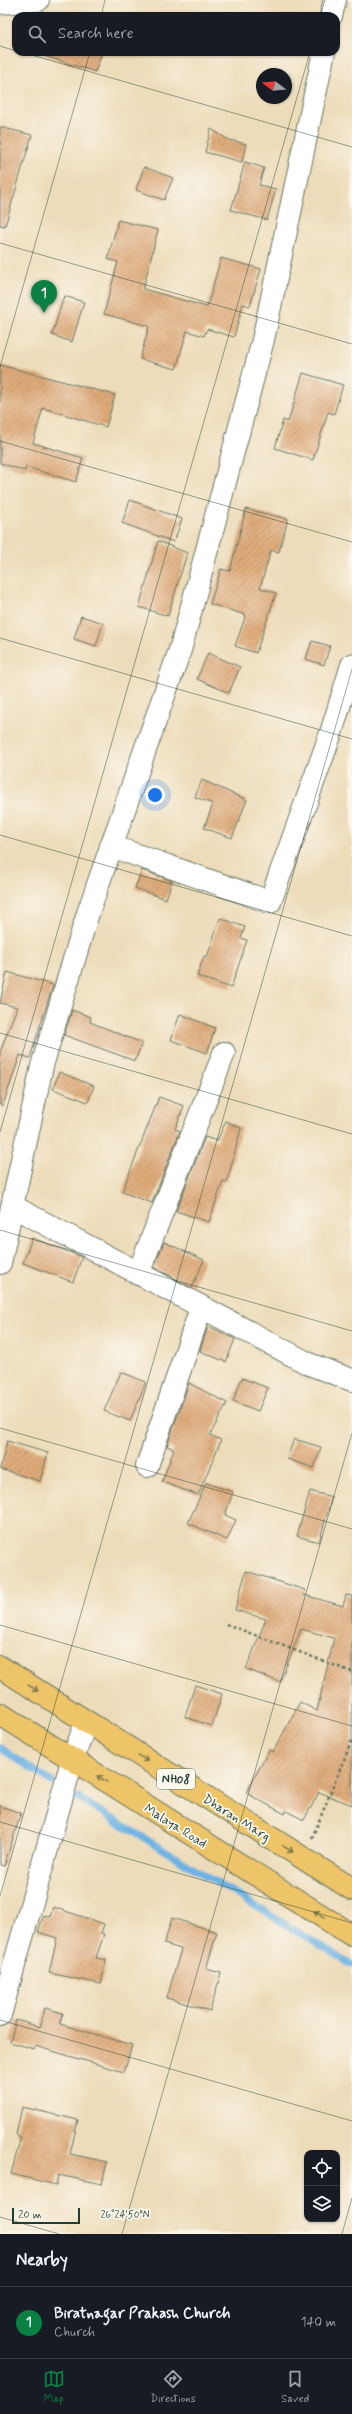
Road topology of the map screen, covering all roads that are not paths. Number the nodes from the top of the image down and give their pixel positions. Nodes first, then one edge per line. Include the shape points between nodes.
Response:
1 (38, 0) edge
2 (335, 0) edge
3 (0, 3) edge
4 (332, 12) edge
5 (323, 56) edge
6 (352, 665) edge
7 (111, 846) junction
8 (224, 1053) dead end
9 (12, 1206) junction
10 (0, 1263) edge
11 (138, 1274) junction
12 (201, 1308) junction
13 (352, 1380) edge
14 (147, 1466) dead end
15 (0, 1667) edge
16 (0, 1714) edge
17 (86, 1722) junction
18 (72, 1761) junction
19 (352, 1889) edge
20 (352, 1935) edge
21 (0, 2015) edge

1 - 3 street
2 - 4 street
5 - 7 street via 263,340 181,646
6 - 7 street via 331,733 270,902
7 - 9 street via 42,1066
8 - 11 street
9 - 10 street
9 - 11 street
11 - 12 street
12 - 13 street via 309,1364
12 - 14 street
15 -> 17 main road, Dharan Marg / NH08
16 - 18 main road, Malaya Road
17 - 18 street
17 -> 19 main road, Dharan Marg / NH08
20 -> 18 main road, Malaya Road
18 - 21 street

